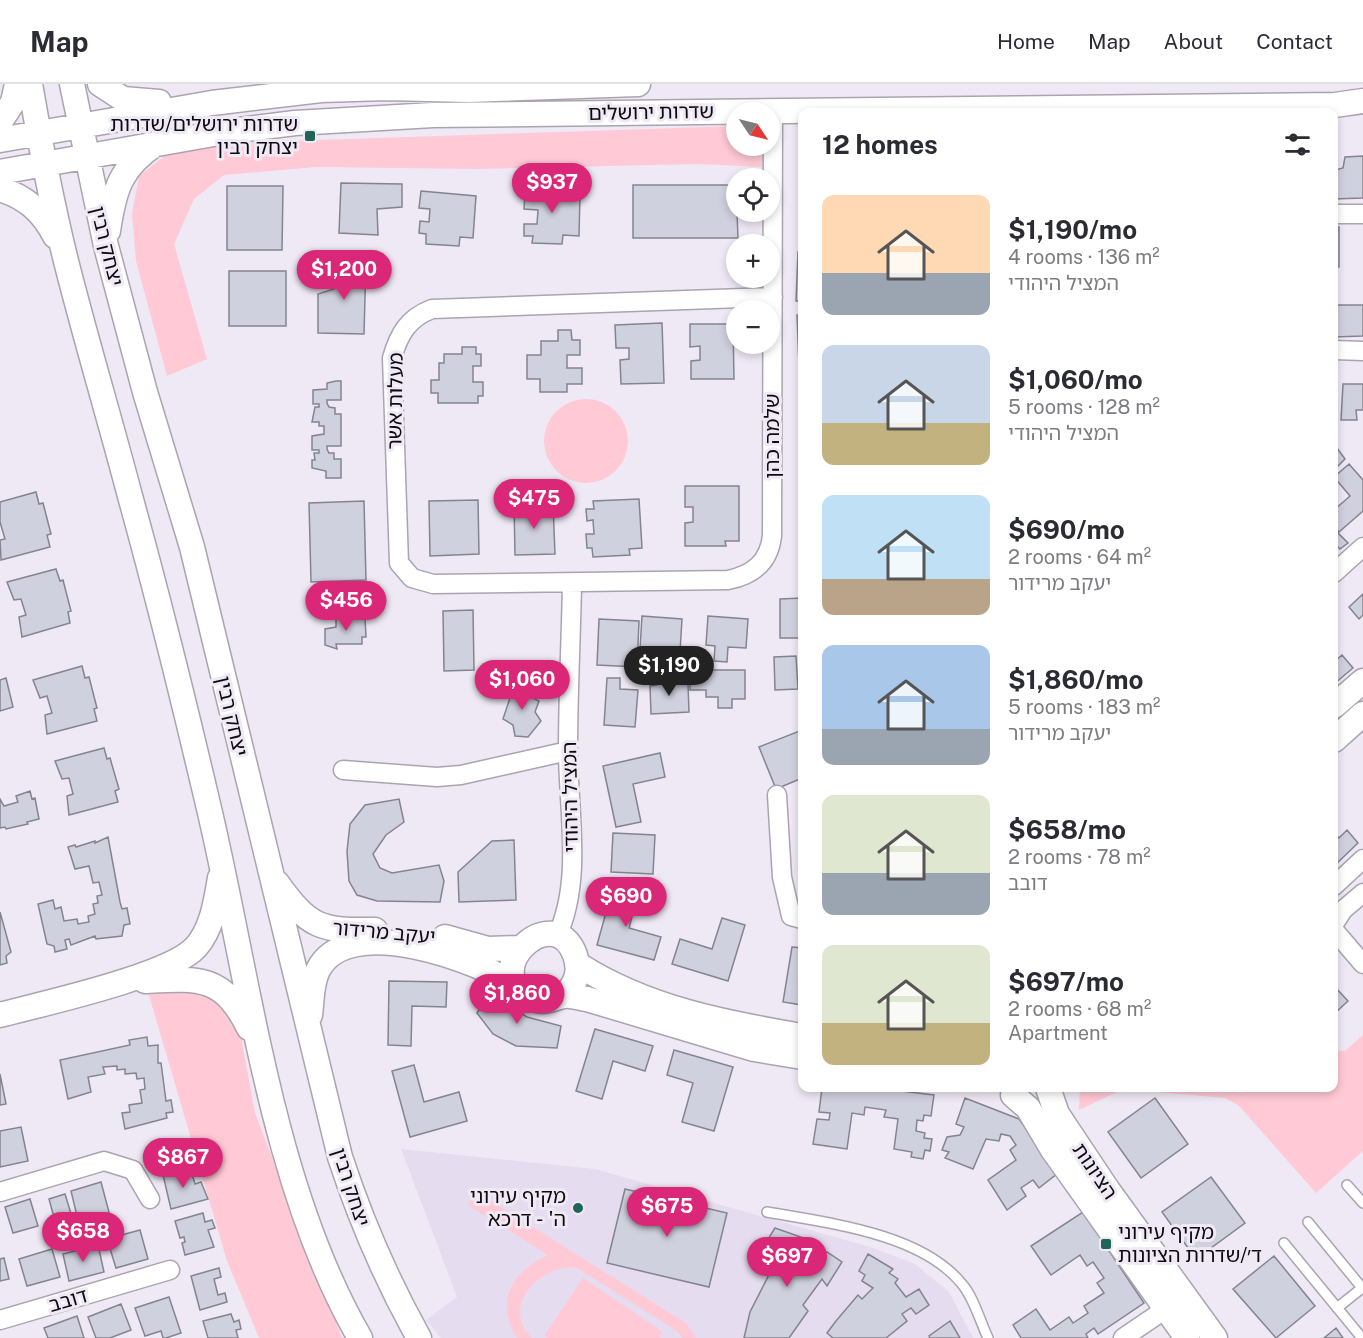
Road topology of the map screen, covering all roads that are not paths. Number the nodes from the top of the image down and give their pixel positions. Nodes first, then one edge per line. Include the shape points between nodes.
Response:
1 (17, 84) edge
2 (30, 84) edge
3 (72, 84) edge
4 (100, 84) edge
5 (638, 84) edge
6 (577, 85) edge
7 (387, 86) edge
8 (324, 87) edge
9 (463, 87) edge
10 (212, 103) junction
11 (1363, 103) edge
12 (1054, 108) edge
13 (780, 111) edge
14 (798, 111) edge
15 (726, 112) edge
16 (409, 116) junction
17 (0, 122) edge
18 (80, 124) junction
19 (38, 132) junction
20 (0, 140) edge
21 (158, 143) junction
22 (86, 155) junction
23 (773, 156) edge
24 (44, 163) junction
25 (0, 172) edge
26 (0, 189) edge
27 (1338, 214) edge
28 (1363, 214) edge
29 (106, 246) junction
30 (65, 258) junction
31 (773, 297) junction
32 (1338, 350) edge
33 (1363, 351) edge
34 (1363, 547) edge
35 (1338, 569) edge
36 (572, 584) junction
37 (1363, 681) edge
38 (1338, 703) edge
39 (1363, 714) edge
40 (1338, 736) edge
41 (568, 751) junction
42 (344, 770) dead end
43 (777, 795) dead end
44 (1363, 859) edge
45 (222, 864) junction
46 (270, 874) junction
47 (1338, 881) edge
48 (1363, 893) edge
49 (798, 918) edge
50 (1338, 918) edge
51 (1338, 935) edge
52 (557, 936) junction
53 (519, 948) junction
54 (1363, 964) edge
55 (579, 965) junction
56 (116, 983) junction
57 (518, 986) junction
58 (564, 996) junction
59 (0, 1016) edge
60 (309, 1035) junction
61 (798, 1035) edge
62 (260, 1050) junction
63 (798, 1057) edge
64 (1008, 1092) edge
65 (1011, 1092) edge
66 (1036, 1092) edge
67 (1048, 1092) edge
68 (1347, 1185) dead end
69 (0, 1192) edge
70 (150, 1199) dead end
71 (1363, 1203) edge
72 (767, 1212) dead end
73 (1308, 1222) dead end
74 (1284, 1243) dead end
75 (170, 1270) dead end
76 (1363, 1288) edge
77 (1175, 1302) junction
78 (1338, 1308) junction
79 (0, 1320) edge
80 (360, 1338) edge
81 (419, 1338) edge
82 (988, 1338) edge
83 (1123, 1338) edge
84 (1187, 1338) edge
85 (1215, 1338) edge
86 (1362, 1338) edge

1 - 17 main road via 13,102
2 - 19 main road
3 - 18 main road, יצחק רבין
4 - 10 main road via 115,96 137,102
5 - 6 main road, שדרות ירושלים
6 - 9 main road, שדרות ירושלים
7 - 8 main road, שדרות ירושלים
7 - 9 main road, שדרות ירושלים
7 - 16 main road
8 - 10 main road, שדרות ירושלים
10 - 18 main road, שדרות ירושלים
11 - 12 main road, שדרות ירושלים
13 - 14 main road, שדרות ירושלים
15 - 16 main road, שדרות ירושלים
16 - 21 main road, שדרות ירושלים via 295,123
18 - 19 main road, שדרות ירושלים
18 - 22 main road, יצחק רבין
19 - 20 main road, שדרות ירושלים
19 - 24 main road
21 - 22 main road, שדרות ירושלים
21 - 29 main road via 141,154 119,180
22 - 24 main road, שדרות ירושלים
22 - 29 main road, יצחק רבין
23 - 31 street, שלמה כהן
24 - 25 main road, שדרות ירושלים
24 - 30 main road
26 - 30 main road via 17,194 40,212
27 - 28 street
29 - 46 main road, יצחק רבין via 192,547
30 - 45 main road via 155,589
31 - 36 street, שלמה כהן via 770,552 745,577 728,580
31 - 36 street, מעלות אשר via 432,309 417,315 406,326 397,339 392,358 399,563 412,578 433,584
32 - 33 street
34 - 35 street
36 - 41 street, המציל היהודי
37 - 38 main road
39 - 40 main road
41 - 42 street via 461,775 437,777
41 - 52 street, המציל היהודי via 569,904
43 - 49 street via 782,877 791,916
44 - 47 street
45 - 56 main road via 210,924 196,947 164,967
45 - 62 main road
46 - 53 main road, יעקב מרידור via 308,921 322,926 342,930 405,930 488,949
46 - 60 main road, יצחק רבין
48 - 50 street
51 - 54 street
52 - 53 main road via 532,938
52 - 55 main road via 568,943
53 - 57 main road via 513,967
55 - 58 main road via 573,986
55 - 61 main road via 606,981 691,1014
56 - 59 main road
56 - 62 main road via 195,978 220,987 243,1014
57 - 58 main road via 534,999
57 - 60 main road, יעקב מרידור via 493,970 418,946 349,946 319,968 313,983
58 - 63 main road via 587,999 753,1055
60 - 81 main road, יצחק רבין via 340,1157 363,1226
62 - 80 main road via 303,1209 344,1310
64 - 77 main road, הציונות via 1028,1108 1053,1150
65 - 66 main road via 1026,1096
67 - 77 main road, הציונות via 1056,1114
68 - 71 lane
69 - 70 street via 104,1161 133,1170
72 - 82 lane via 860,1229 923,1252 963,1284
73 - 76 lane
74 - 78 lane
75 - 79 street, דובב
76 - 78 lane
77 - 83 street
77 - 84 main road, הציונות
77 - 85 main road, הציונות
78 - 86 lane

